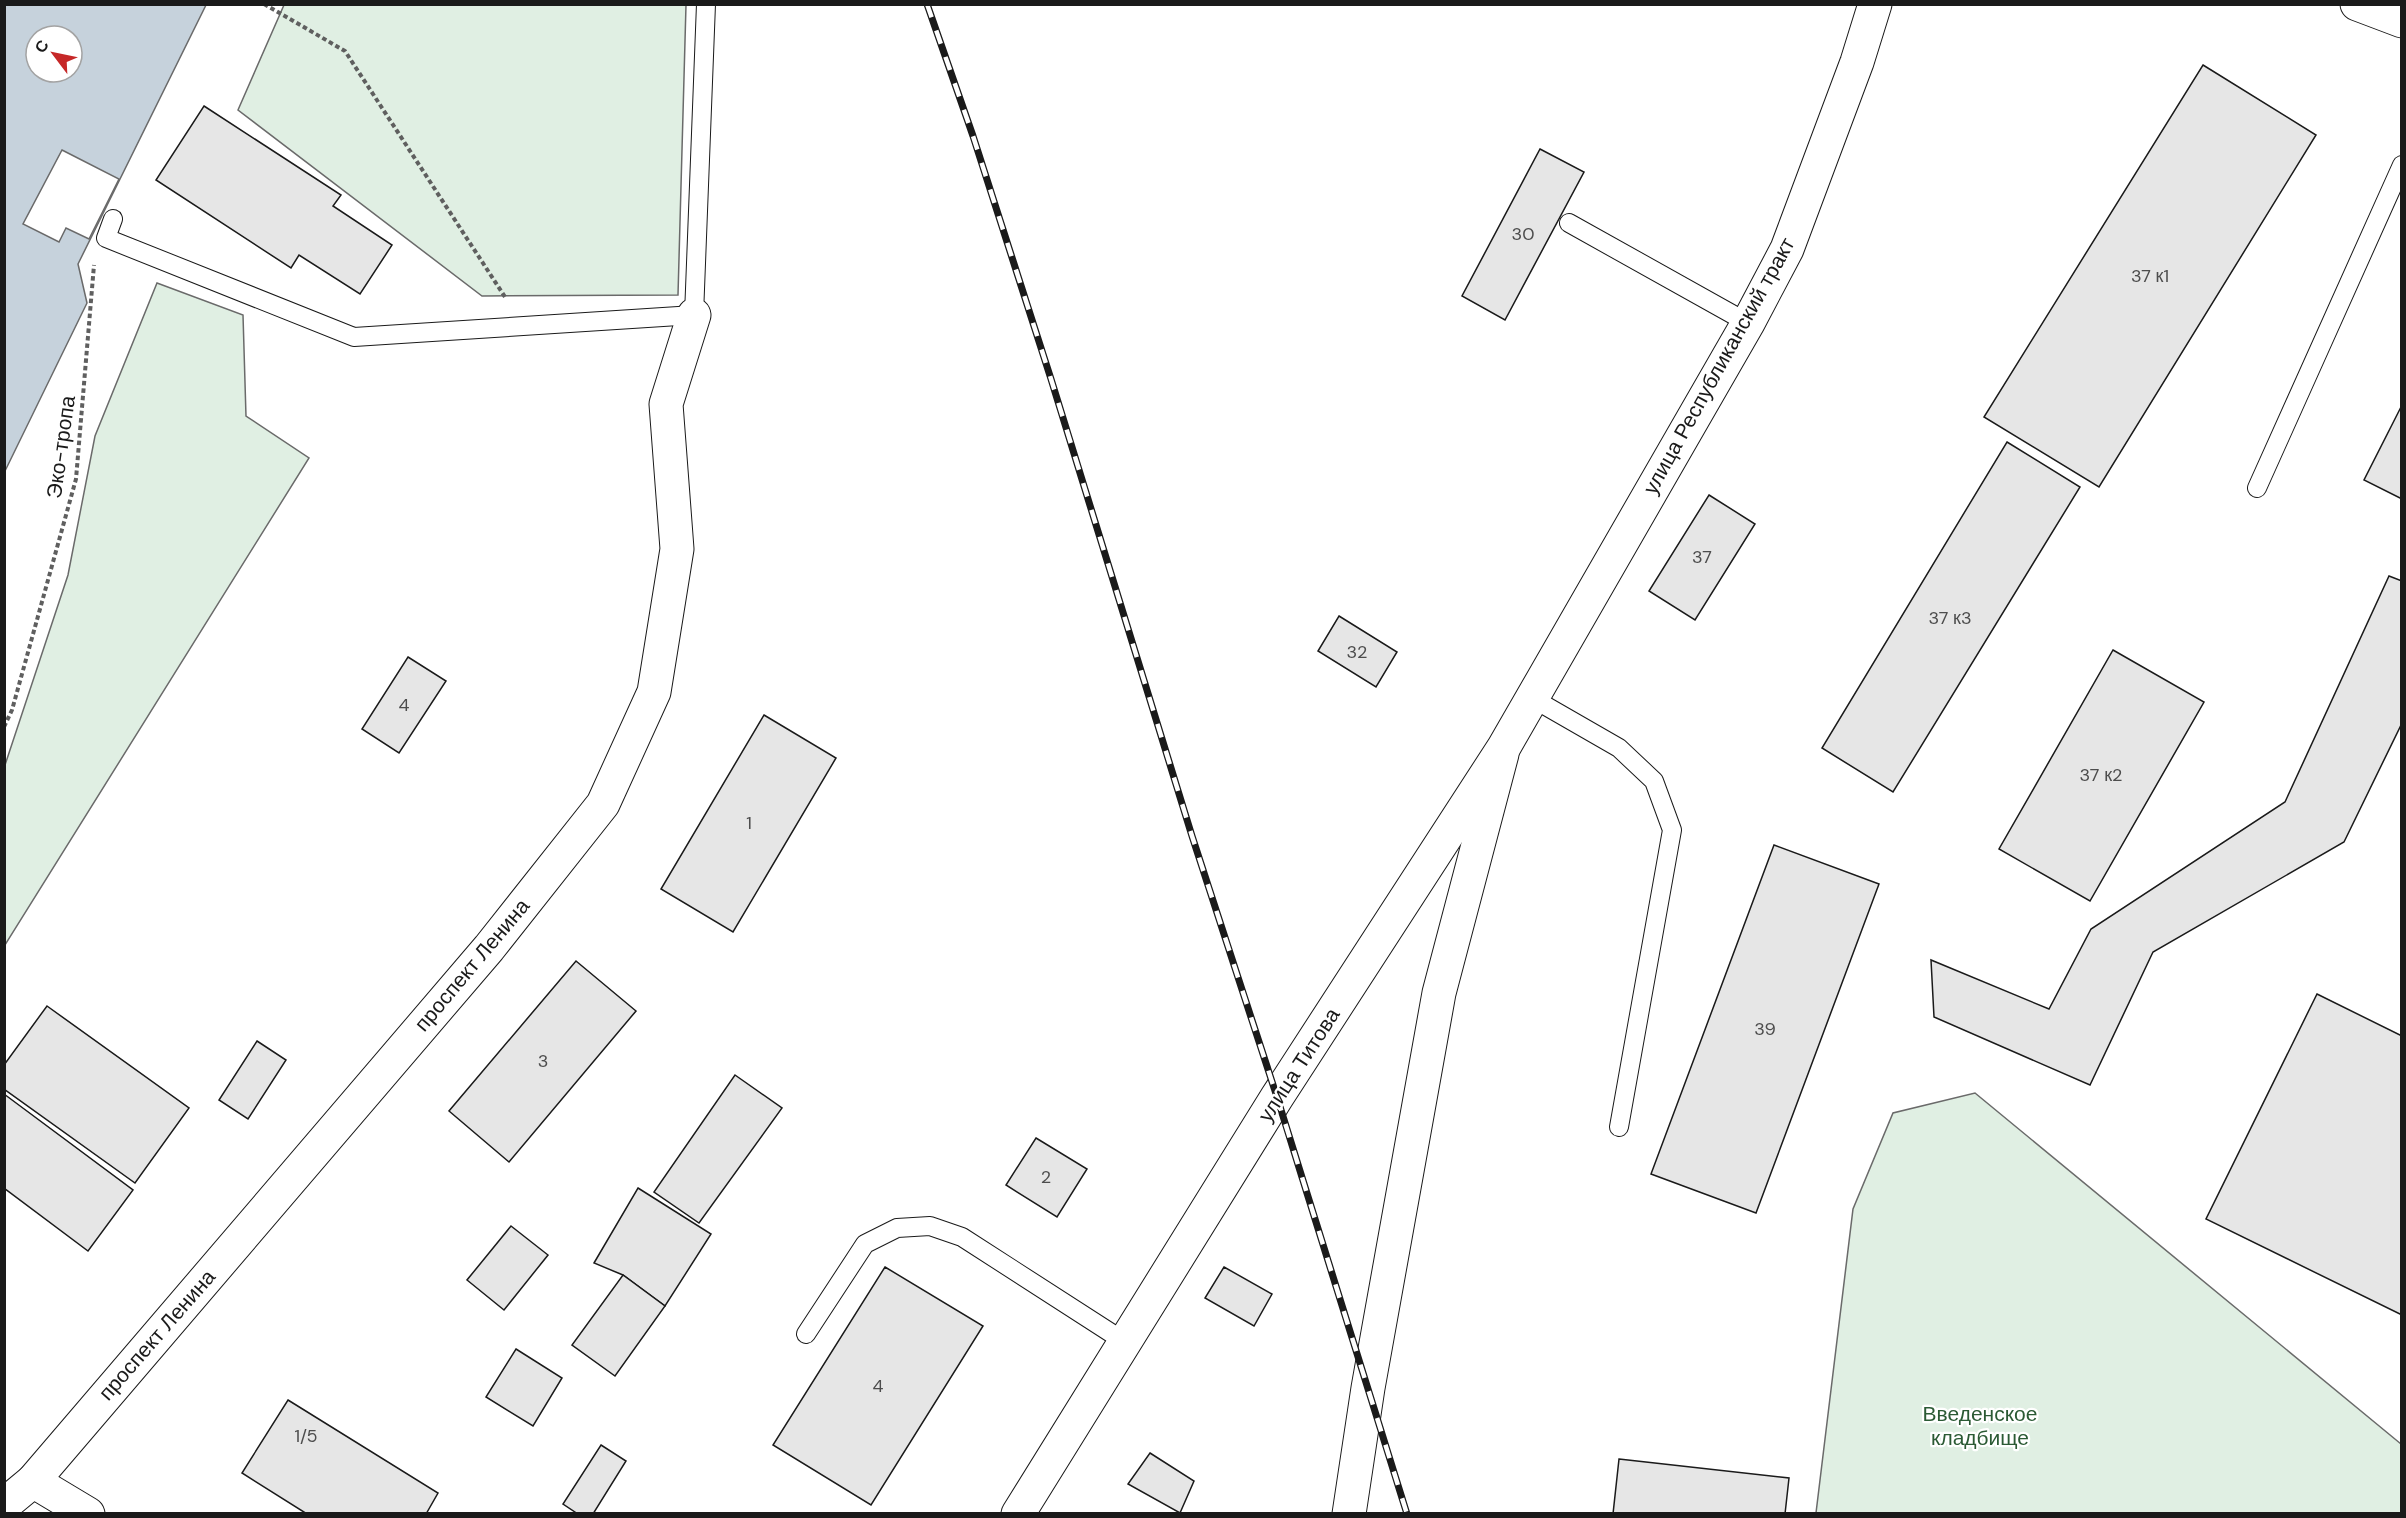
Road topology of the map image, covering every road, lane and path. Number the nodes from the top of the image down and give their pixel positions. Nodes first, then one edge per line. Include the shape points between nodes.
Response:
1 (264, 4) edge
2 (706, 4) edge
3 (1875, 4) edge
4 (2357, 4) edge
5 (2402, 21) edge
6 (2402, 165) edge
7 (113, 219) dead end
8 (1569, 223) dead end
9 (106, 238) junction
10 (694, 315) junction
11 (1748, 323) junction
12 (524, 326) junction
13 (2257, 488) dead end
14 (1580, 616) joint
15 (1532, 698) junction
16 (4, 727) edge
17 (1504, 747) junction
18 (1619, 1127) dead end
19 (806, 1334) dead end
20 (1125, 1342) junction
21 (33, 1480) junction
22 (4, 1505) edge
23 (88, 1514) edge
24 (1018, 1514) edge
25 (1350, 1514) edge

1 - 12 path via 345,51
2 - 10 lane
3 - 11 street, улица Республиканский тракт via 1787,249
4 - 5 street
6 - 13 lane
7 - 9 lane
8 - 11 lane
9 - 12 lane via 354,337
9 - 16 path, Эко-тропа via 94,265 76,479
10 - 12 lane
10 - 21 street, проспект Ленина via 666,404 677,549 654,692 603,804 489,948
11 - 14 street, улица Республиканский тракт
14 - 15 street, улица Титова
15 - 17 street, улица Титова
15 - 18 lane via 1619,748 1654,781 1672,830
17 - 20 street, улица Титова
17 - 25 street via 1439,993 1368,1388
19 - 20 lane via 865,1244 897,1228 930,1226 962,1237
20 - 24 street, улица Титова
21 - 22 street, проспект Ленина
21 - 23 street

